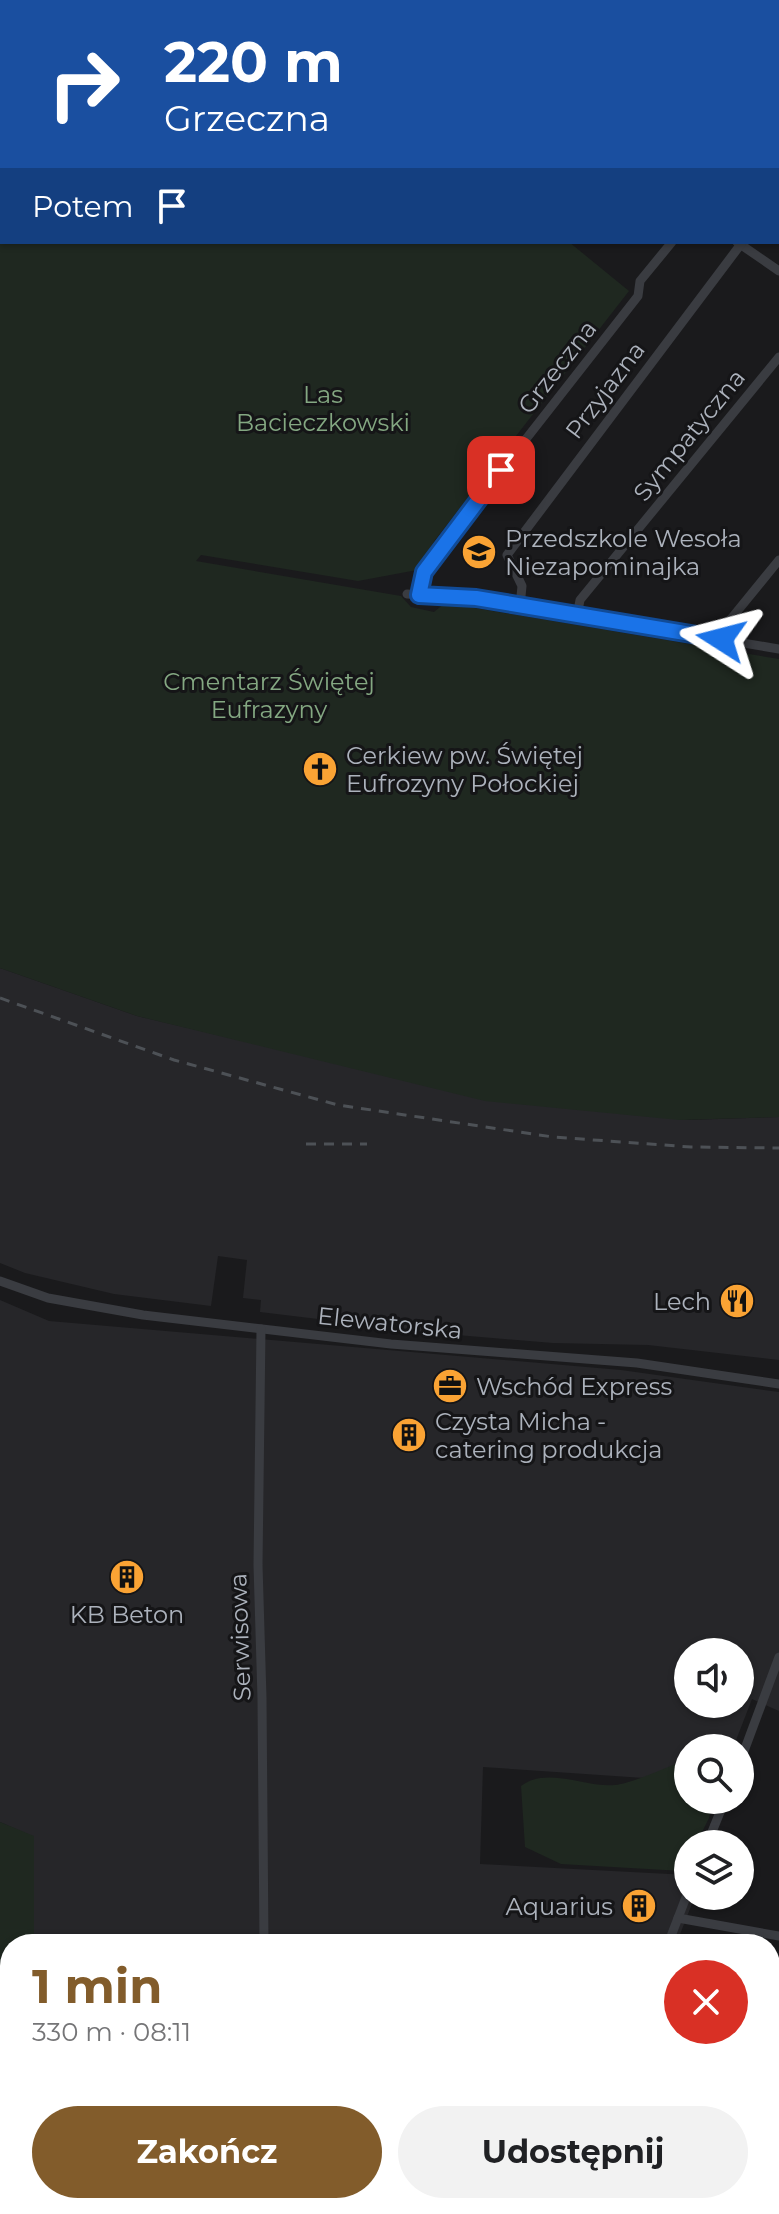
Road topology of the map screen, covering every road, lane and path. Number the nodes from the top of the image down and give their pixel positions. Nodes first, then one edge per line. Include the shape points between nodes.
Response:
1 (670, 244) edge
2 (738, 244) edge
3 (740, 244) edge
4 (779, 271) edge
5 (779, 357) edge
6 (779, 560) edge
7 (407, 594) dead end
8 (419, 595) junction
9 (520, 606) junction
10 (577, 616) junction
11 (721, 639) junction
12 (779, 649) edge
13 (0, 1281) edge
14 (261, 1329) junction
15 (779, 1384) edge
16 (779, 1657) edge
17 (750, 1734) edge
18 (681, 1910) edge
19 (678, 1918) junction
20 (264, 1934) edge
21 (672, 1934) edge
22 (768, 1934) edge

1 - 8 street, Grzeczna via 640,281 638,296 443,545 424,572
2 - 9 street, Przyjazna via 507,555 522,586
3 - 4 street
5 - 10 street, Sympatyczna via 580,600
6 - 11 street via 726,625
7 - 8 street
8 - 9 street
9 - 10 street
10 - 11 street
11 - 12 street
13 - 14 street, Elewatorska via 89,1307
14 - 15 street, Elewatorska via 403,1346 637,1363
14 - 20 street, Serwisowa via 258,1565
16 - 17 street
18 - 19 street
19 - 21 street
19 - 22 street

